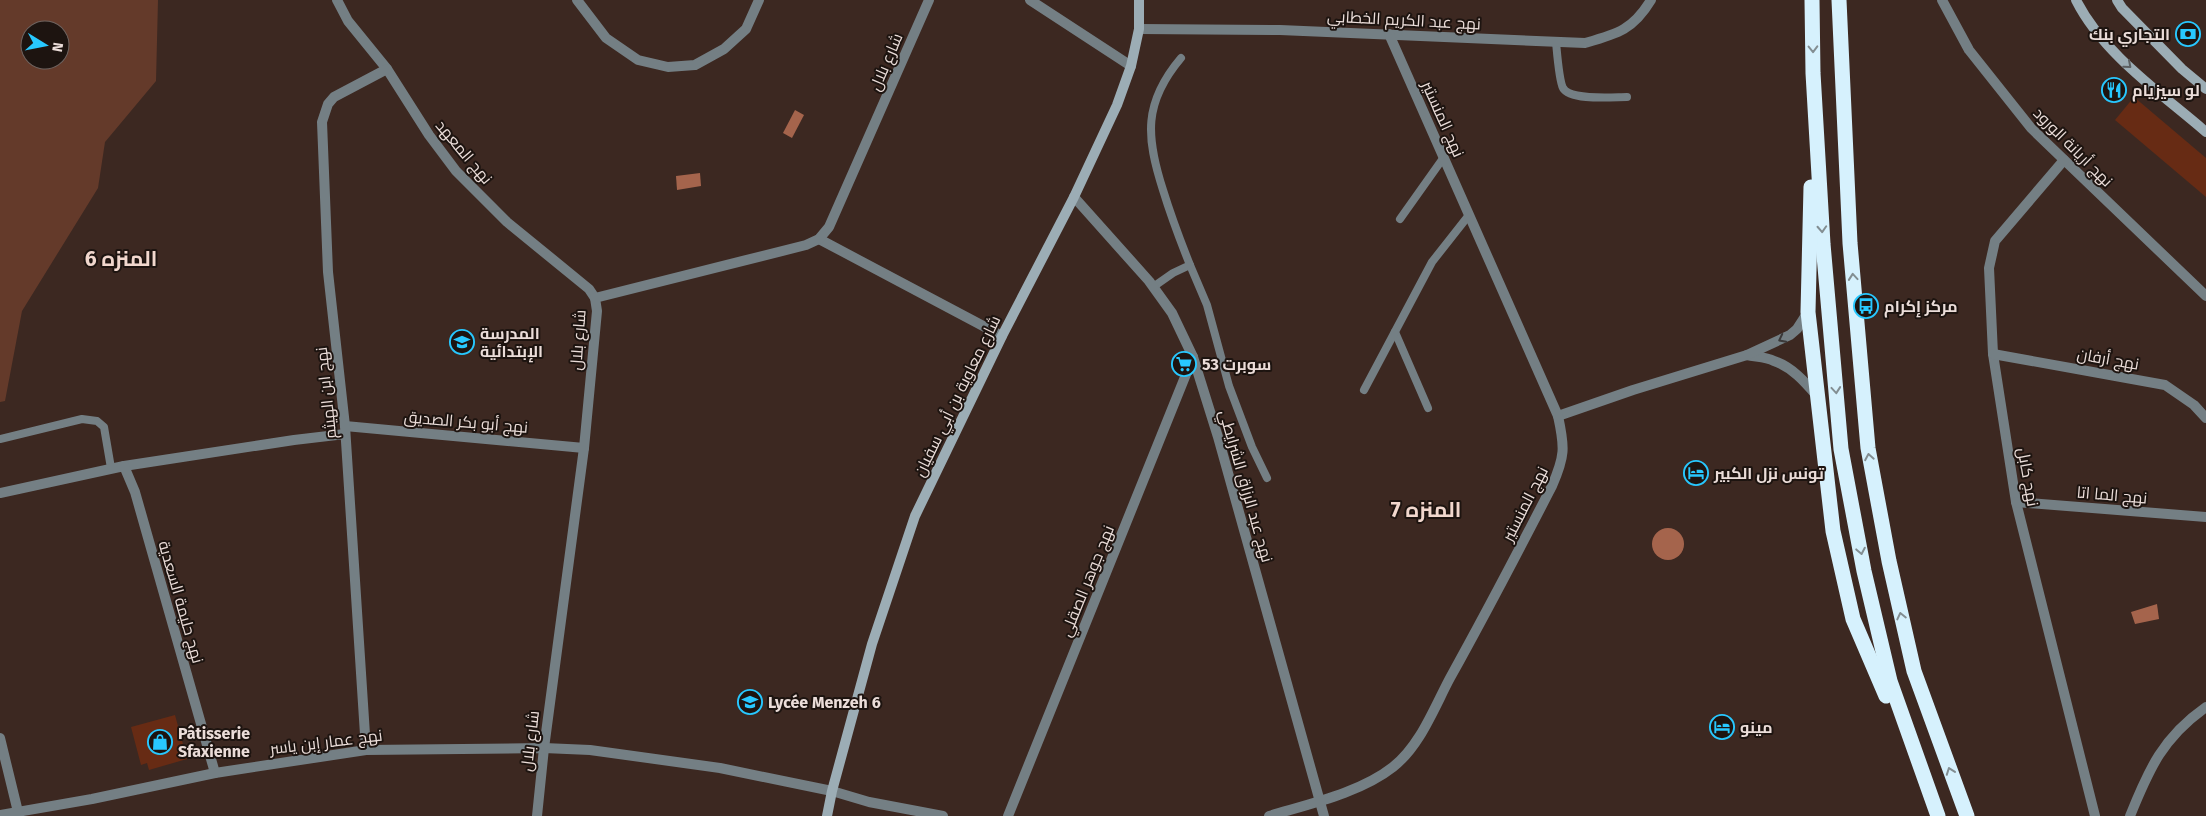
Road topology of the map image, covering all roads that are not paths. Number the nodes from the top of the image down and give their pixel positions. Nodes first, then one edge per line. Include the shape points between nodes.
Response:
1 (337, 0) edge
2 (577, 0) edge
3 (759, 0) edge
4 (929, 0) edge
5 (1030, 0) edge
6 (1139, 0) edge
7 (1651, 0) edge
8 (1812, 0) edge
9 (1839, 0) edge
10 (1942, 0) edge
11 (2076, 0) edge
12 (2117, 0) edge
13 (1139, 29) junction
14 (1389, 34) junction
15 (1556, 42) junction
16 (1181, 58) dead end
17 (1131, 66) junction
18 (387, 69) junction
19 (1814, 73) junction
20 (2206, 89) edge
21 (1627, 97) dead end
22 (2206, 132) edge
23 (1444, 157) junction
24 (2064, 160) junction
25 (1074, 197) junction
26 (1469, 215) junction
27 (1400, 220) dead end
28 (819, 239) junction
29 (1190, 265) junction
30 (1153, 287) junction
31 (2206, 296) edge
32 (595, 298) junction
33 (1808, 312) junction
34 (1395, 332) junction
35 (1002, 336) junction
36 (1993, 354) junction
37 (1747, 356) junction
38 (1193, 358) junction
39 (1364, 390) dead end
40 (1817, 396) junction
41 (1428, 408) dead end
42 (1558, 416) junction
43 (2206, 418) edge
44 (345, 430) junction
45 (0, 439) edge
46 (584, 448) junction
47 (124, 466) junction
48 (111, 468) junction
49 (1266, 478) dead end
50 (0, 493) edge
51 (2016, 502) junction
52 (2206, 517) edge
53 (2206, 707) edge
54 (0, 738) edge
55 (544, 748) junction
56 (366, 750) junction
57 (215, 773) junction
58 (832, 791) junction
59 (1929, 792) junction
60 (1320, 801) junction
61 (19, 814) edge
62 (0, 815) edge
63 (537, 816) edge
64 (827, 816) edge
65 (942, 816) edge
66 (1008, 816) edge
67 (1269, 816) edge
68 (1324, 816) edge
69 (1938, 816) edge
70 (1967, 816) edge
71 (2095, 816) edge
72 (2130, 816) edge

1 - 18 street, نهج المعهد via 348,21
2 - 3 street via 606,38 638,60 668,67 695,64 724,49 746,29
4 - 28 street, شارع بلال via 829,227
5 - 17 street
6 - 13 main road, شارع معاوية بن أبي سفيان
7 - 15 street, نهج عبد الكريم الخطابي via 1641,16 1615,35 1585,43
8 -> 19 highway
70 -> 9 highway via 1914,671 1868,448 1850,243
10 - 24 street, نهج أريانة الورود via 1969,50 2004,97
11 -> 22 main road via 2083,14 2118,57
12 - 20 main road
13 - 14 street, نهج عبد الكريم الخطابي
13 - 17 main road, شارع معاوية بن أبي سفيان
14 - 15 street, نهج عبد الكريم الخطابي
14 - 23 street, نهج المنستير
15 - 21 lane via 1563,88 1569,94 1578,97
16 - 29 lane via 1161,86 1152,119 1150,147 1177,236
17 - 25 main road, شارع معاوية بن أبي سفيان via 1117,105
18 - 32 street, نهج المعهد via 456,171 507,222 589,289
18 - 44 street, نهج ابن الهيثم via 334,97 322,122 328,272
19 - 33 highway
19 -> 59 highway via 1823,244 1841,449 1864,571 1890,681
23 - 26 street, نهج المنستير
23 - 27 lane
24 - 31 street, نهج أريانة الورود
24 - 36 street, نهج كابل via 1995,241 1989,268
25 - 30 street, نهج عبد الرزاق الشرايطي
25 - 35 main road, شارع معاوية بن أبي سفيان
26 - 34 lane via 1432,262
26 - 42 street, نهج المنستير
28 - 32 street, شارع بلال
28 - 35 street
29 - 30 lane
29 - 49 lane via 1207,305 1229,386
30 - 38 street, نهج عبد الرزاق الشرايطي via 1172,313
32 - 46 street, شارع بلال via 597,311
33 -> 37 street via 1790,335
33 - 40 highway
34 - 39 lane
34 - 41 lane
35 - 58 main road, شارع معاوية بن أبي سفيان via 915,516 872,644
36 - 43 street, نهج أرفان via 2165,385 2187,399
36 - 51 street, نهج كابل
37 - 40 street via 1774,360 1798,376
37 - 42 street
38 - 60 street, نهج عبد الرزاق الشرايطي
38 - 66 street, نهج جوهر الصقلي
40 - 59 highway via 1833,531 1853,619
42 - 60 street, نهج المنستير via 1564,446 1552,486 1410,749 1393,767 1371,781
44 - 46 street, نهج أبو بكر الصديق
44 - 47 street, نهج أبو بكر الصديق
44 - 56 street, نهج ابن الهيثم
45 - 48 lane via 82,419 97,421 104,427
46 - 55 street, شارع بلال
47 - 48 street
47 - 57 street, نهج حليمة السعدية via 135,492
48 - 50 street
51 - 52 street, نهج الما اتا
51 - 71 street, نهج كابل
53 - 72 street via 2188,719 2152,764
54 - 61 street
55 - 56 street, نهج عمار إبن ياسر
55 - 58 street, نهج عمار إبن ياسر via 590,750 720,768
55 - 63 street, شارع بلال
56 - 57 street, نهج عمار إبن ياسر
57 - 61 street, نهج عمار إبن ياسر
58 - 64 main road, شارع معاوية بن أبي سفيان
58 - 65 street, نهج عمار إبن ياسر via 869,802
59 - 69 highway
60 - 67 street, نهج المنستير
60 - 68 street, نهج عبد الرزاق الشرايطي
61 - 62 street, نهج عمار إبن ياسر

